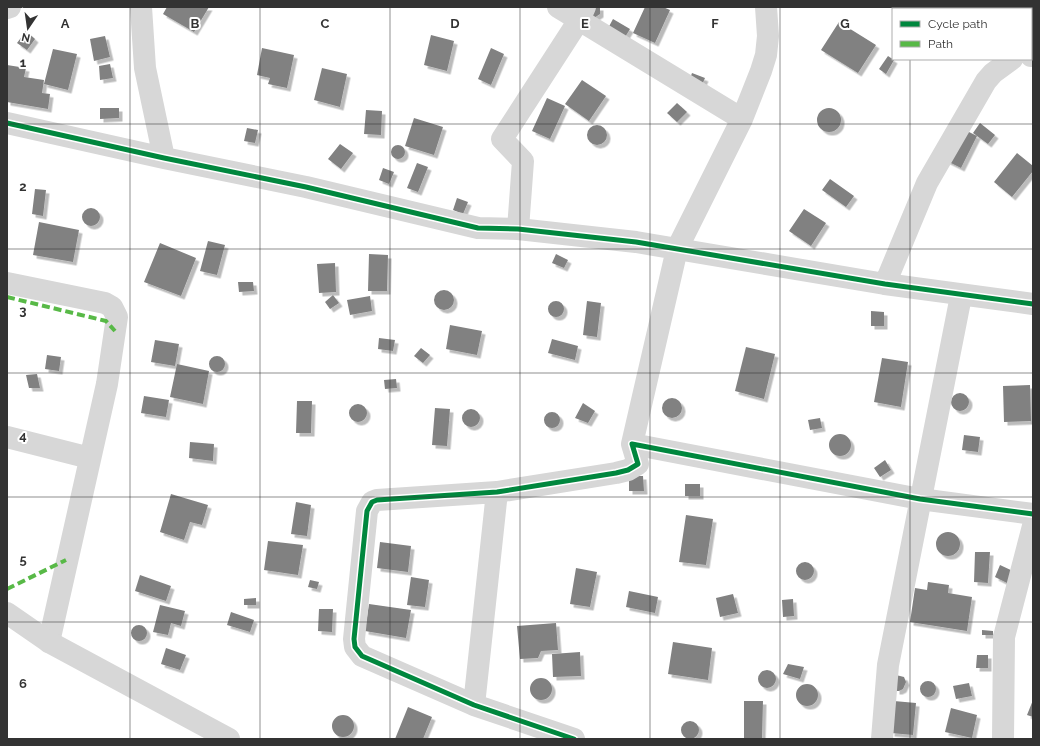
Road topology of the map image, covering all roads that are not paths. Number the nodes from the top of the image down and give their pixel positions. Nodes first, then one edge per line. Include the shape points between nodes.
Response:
1 (10, 7) edge
2 (141, 7) edge
3 (558, 7) edge
4 (766, 7) edge
5 (7, 8) edge
6 (582, 13) edge
7 (1011, 60) edge
8 (742, 119) junction
9 (7, 123) edge
10 (164, 158) junction
11 (518, 229) junction
12 (677, 249) junction
13 (7, 283) edge
14 (885, 284) junction
15 (961, 296) junction
16 (1033, 304) edge
17 (7, 437) edge
18 (632, 444) junction
19 (90, 458) junction
20 (497, 492) junction
21 (920, 499) junction
22 (1033, 514) edge
23 (1033, 526) edge
24 (7, 614) edge
25 (49, 642) junction
26 (474, 706) junction
27 (229, 739) edge
28 (574, 739) edge
29 (882, 739) edge
30 (1003, 739) edge

1 - 5 street
2 - 10 street via 145,68
3 - 6 street
4 - 8 street via 766,55
6 - 8 street
6 - 11 street via 502,140 523,161
7 - 14 street via 986,81 927,182
8 - 12 street
9 - 10 street
10 - 11 street via 306,187 478,228
11 - 12 street
12 - 14 street
12 - 18 street
13 - 19 street via 105,302 115,312 115,331 107,384
14 - 15 street
15 - 16 street
15 - 21 street
17 - 19 street
18 - 20 street via 638,464 628,470
18 - 21 street
19 - 25 street
20 - 26 street
20 - 26 street via 377,500 372,502 367,511 354,639 357,651 362,656
21 - 22 street
21 - 29 street via 888,665
23 - 30 street via 1004,637
24 - 25 street
25 - 27 street
26 - 28 street

